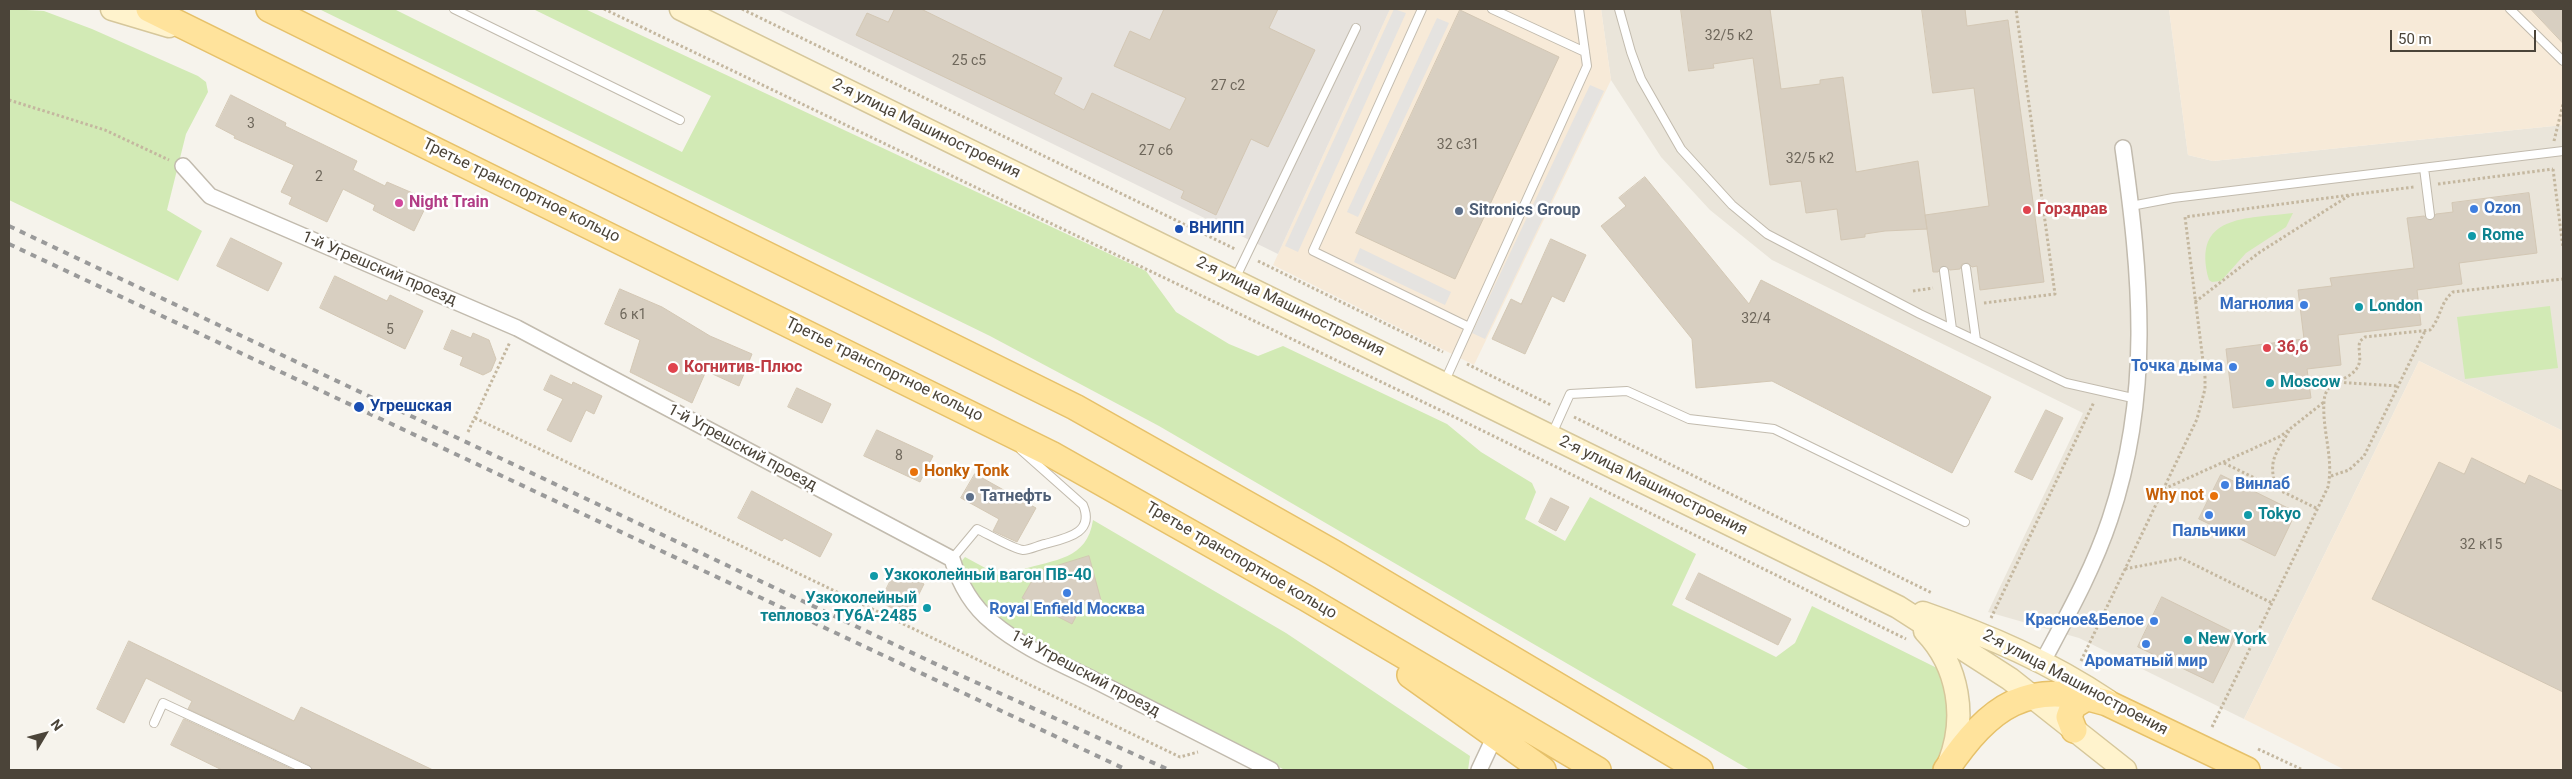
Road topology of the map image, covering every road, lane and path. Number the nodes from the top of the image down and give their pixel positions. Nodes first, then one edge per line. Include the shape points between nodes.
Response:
1 (112, 9) edge
2 (149, 9) edge
3 (269, 9) edge
4 (454, 9) edge
5 (604, 9) edge
6 (682, 9) edge
7 (742, 9) edge
8 (1422, 9) edge
9 (1492, 9) edge
10 (1579, 9) edge
11 (1619, 9) edge
12 (2016, 9) edge
13 (2510, 9) edge
14 (1503, 11) edge
15 (1356, 28) dead end
16 (232, 50) junction
17 (1585, 52) junction
18 (2563, 61) edge
19 (9, 100) edge
20 (2563, 104) edge
21 (680, 120) dead end
22 (2557, 128) dead end
23 (2123, 148) dead end
24 (2563, 151) edge
25 (2552, 152) junction
26 (183, 166) joint
27 (2424, 168) junction
28 (2554, 169) junction
29 (2426, 185) junction
30 (2350, 195) junction
31 (2131, 206) junction
32 (2430, 215) dead end
33 (2563, 248) edge
34 (1246, 255) junction
35 (1966, 268) dead end
36 (1944, 271) dead end
37 (2563, 279) edge
38 (1234, 280) junction
39 (2194, 302) junction
40 (1971, 305) junction
41 (1469, 327) junction
42 (1952, 329) junction
43 (2426, 330) junction
44 (1976, 340) junction
45 (506, 350) dead end
46 (1455, 358) junction
47 (1444, 382) junction
48 (2333, 382) junction
49 (2398, 386) junction
50 (2099, 390) junction
51 (2137, 399) junction
52 (2324, 402) junction
53 (1562, 411) junction
54 (475, 418) junction
55 (984, 420) junction
56 (2290, 431) junction
57 (468, 432) dead end
58 (1551, 435) junction
59 (2223, 463) junction
60 (2331, 476) junction
61 (2163, 489) junction
62 (2276, 489) junction
63 (2318, 509) junction
64 (1965, 522) dead end
65 (952, 559) junction
66 (2125, 569) junction
67 (1936, 594) dead end
68 (1306, 598) junction
69 (1827, 600) dead end
70 (2272, 603) junction
71 (1898, 607) junction
72 (1997, 625) dead end
73 (2042, 663) junction
74 (2079, 664) dead end
75 (2032, 696) junction
76 (2088, 697) junction
77 (2120, 708) junction
78 (154, 724) dead end
79 (2212, 727) dead end
80 (2074, 730) junction
81 (1494, 738) junction
82 (1201, 752) dead end
83 (307, 770) edge
84 (1271, 770) edge
85 (1478, 770) edge
86 (1543, 770) edge
87 (1598, 770) edge
88 (1700, 770) edge
89 (1946, 770) edge
90 (2125, 770) edge
91 (2247, 770) edge

1 - 16 main road via 171,26
2 - 16 main road, Третье транспортное кольцо
3 - 88 main road via 1075,407 1341,557
4 - 21 lane
5 - 69 path via 1469,424
6 - 38 main road, 2-я улица Машиностроения
7 - 34 path
8 - 41 lane via 1313,251
9 - 14 lane
10 - 17 lane
11 - 42 lane via 1631,52 1658,112 1681,149 1732,205 1767,234 1802,254
12 - 40 path via 2055,294
13 - 18 lane
14 - 17 lane
15 - 34 lane
16 - 55 main road, Третье транспортное кольцо
17 - 41 lane via 1587,66
19 - 26 path via 105,130
20 - 22 path
23 - 31 street
24 - 25 lane
25 - 27 lane
25 - 28 path
26 - 65 street, 1-й Угрешский проезд via 210,196 516,328
27 - 29 lane
27 - 31 lane via 2173,198
28 - 29 path
28 - 33 path
29 - 30 path
29 - 32 lane
30 - 39 path via 2260,252
30 - 39 path via 2185,217
31 - 51 street via 2140,295
34 - 38 lane
34 - 46 path
35 - 40 lane
36 - 42 lane
37 - 43 path via 2453,292 2443,302 2436,323
38 - 47 main road, 2-я улица Машиностроения
39 - 61 path via 2206,389 2197,419
40 - 44 lane
41 - 46 lane
42 - 44 lane
43 - 48 path via 2362,339 2358,345 2360,361 2357,368
43 - 49 path
44 - 50 lane via 2066,383
45 - 54 path
46 - 47 lane
46 - 53 path
47 - 58 main road, 2-я улица Машиностроения
48 - 49 path
48 - 52 path via 2326,391
49 - 60 path via 2364,456 2349,470
50 - 51 lane
50 - 72 path via 1989,621
51 - 73 street via 2129,450 2110,518 2089,573
52 - 56 path
52 - 60 path
53 - 58 lane
53 - 64 lane via 1570,394 1627,391 1690,419 1774,428
53 - 67 path
54 - 57 path
54 - 82 path via 1180,758
55 - 65 lane via 1075,496 1087,515 1085,524 1069,537 1022,550 977,529
55 - 68 main road, Третье транспортное кольцо via 1113,488
56 - 59 path
56 - 62 path via 2273,458 2271,470
58 - 71 main road, 2-я улица Машиностроения
59 - 61 path
59 - 62 path
60 - 63 path
61 - 66 path
62 - 63 path
63 - 70 path
65 - 84 street, 1-й Угрешский проезд via 957,575 978,609 999,627 1057,662
66 - 70 path via 2181,558
66 - 74 path
68 - 81 main road
68 - 87 main road, Третье транспортное кольцо
70 - 79 path
71 - 73 main road, 2-я улица Машиностроения via 1986,635
71 - 75 main road, 2-я улица Машиностроения
71 - 89 main road via 1932,638 1954,681 1958,699 1957,736
73 - 77 main road, 2-я улица Машиностроения
75 - 76 main road via 2048,693
75 - 80 main road, 2-я улица Машиностроения
75 - 89 main road via 1979,726
76 - 77 main road
76 - 80 main road via 2074,706 2068,717
77 - 91 main road, 2-я улица Машиностроения
78 - 83 lane via 163,703
80 - 90 main road, 2-я улица Машиностроения
81 - 85 street
81 - 86 main road

